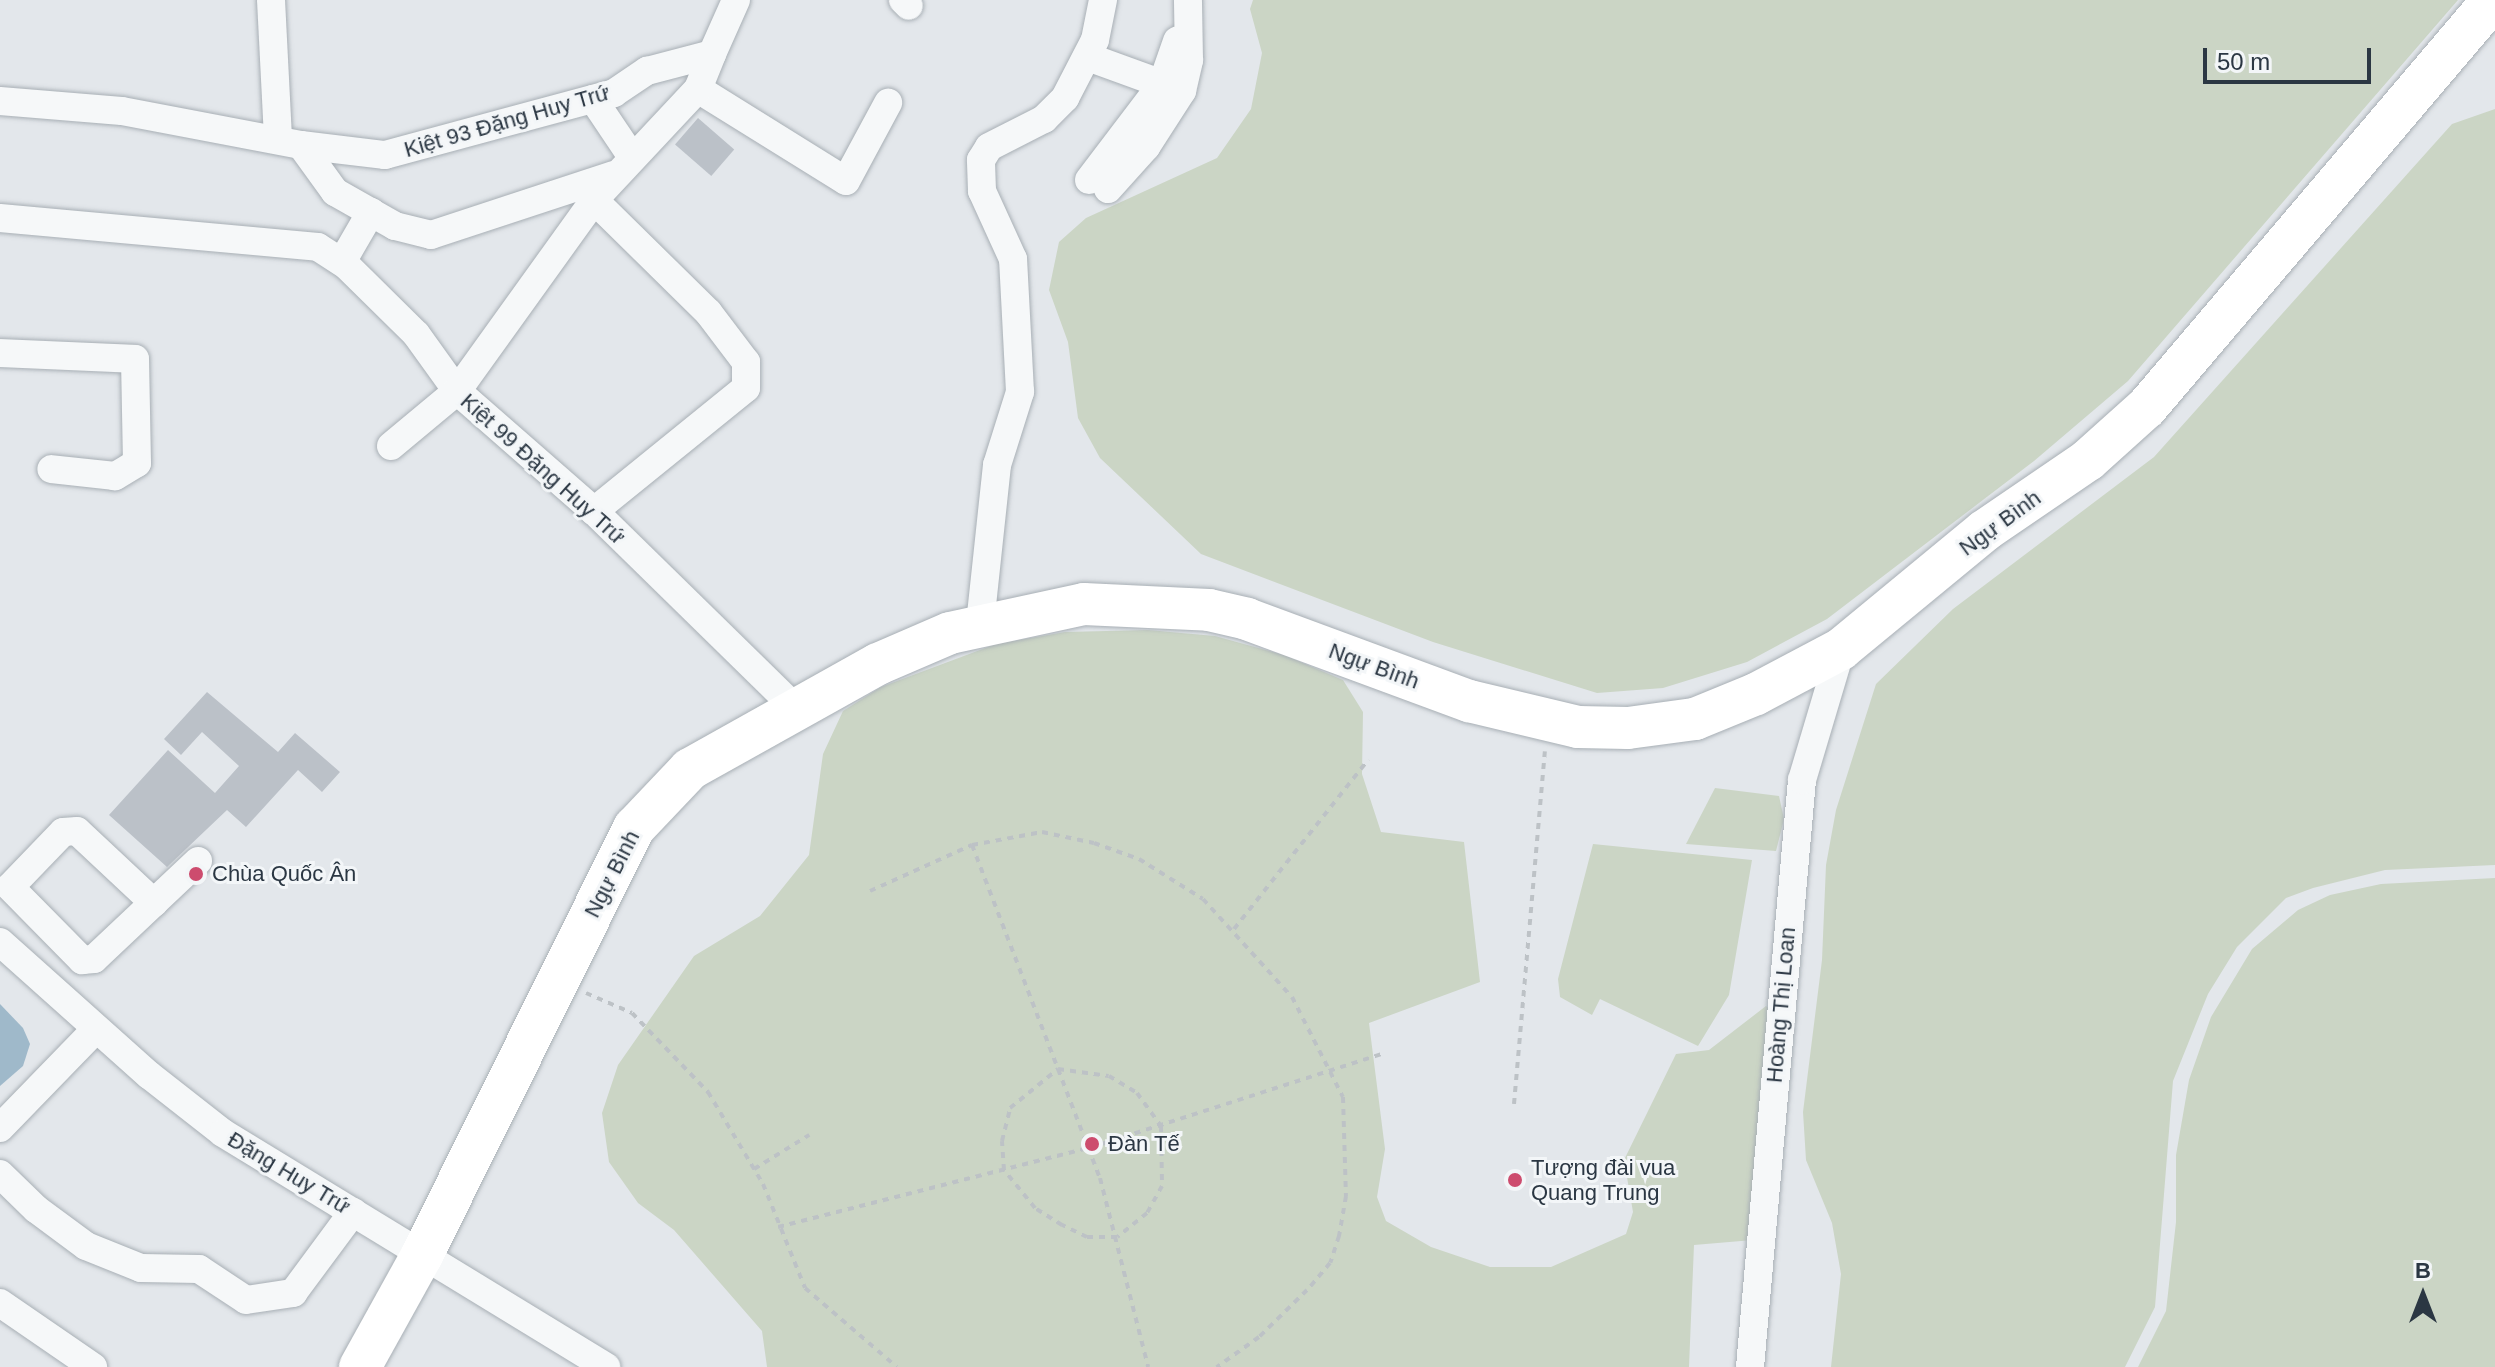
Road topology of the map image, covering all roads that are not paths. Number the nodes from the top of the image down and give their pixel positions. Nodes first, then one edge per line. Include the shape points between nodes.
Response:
1 (271, 0) edge
2 (736, 0) edge
3 (1103, 0) edge
4 (1174, 0) edge
5 (1188, 0) edge
6 (2493, 0) edge
7 (712, 54) junction
8 (1088, 57) junction
9 (1172, 87) junction
10 (698, 89) junction
11 (593, 99) junction
12 (0, 101) edge
13 (888, 103) dead end
14 (289, 143) junction
15 (623, 166) junction
16 (1098, 185) dead end
17 (594, 200) junction
18 (371, 212) junction
19 (0, 218) edge
20 (342, 262) junction
21 (0, 353) edge
22 (457, 391) junction
23 (391, 446) dead end
24 (51, 469) dead end
25 (594, 511) junction
26 (980, 624) junction
27 (1841, 649) junction
28 (797, 710) junction
29 (198, 861) dead end
30 (154, 903) junction
31 (46, 926) junction
32 (8, 949) edge
33 (96, 1029) junction
34 (0, 1128) edge
35 (0, 1174) edge
36 (353, 1212) junction
37 (422, 1255) junction
38 (0, 1303) edge
39 (93, 1367) edge
40 (360, 1367) edge
41 (606, 1367) edge
42 (1750, 1367) edge

1 - 14 street
2 - 7 street
3 - 8 street
4 - 9 street
5 - 9 street via 1189,60
6 - 27 highway, Ngự Bình via 2147,407 2088,460 1984,531
7 - 10 street
7 - 11 street, Kiệt 93 Đặng Huy Trứ via 647,71 614,93
8 - 9 street
8 - 26 street via 1065,98 1044,119 1001,138 981,160 982,191 1013,259 1020,392 997,465
9 - 16 street via 1146,147
10 - 13 street via 846,181
10 - 15 street
11 - 14 street, Kiệt 93 Đặng Huy Trứ via 385,155
11 - 15 street
12 - 14 street, Kiệt 93 Đặng Huy Trứ via 122,111
14 - 18 street via 335,192
15 - 17 street
15 - 18 street via 431,235 395,226
17 - 22 street
17 - 25 street via 708,312 746,362 746,388
18 - 20 street
19 - 20 street, Kiệt 99 Đặng Huy Trứ via 318,247
20 - 22 street, Kiệt 99 Đặng Huy Trứ via 416,334
21 - 24 street via 135,359 137,463 115,476
22 - 23 street
22 - 25 street, Kiệt 99 Đặng Huy Trứ
25 - 28 street, Kiệt 99 Đặng Huy Trứ
26 - 27 highway, Ngự Bình via 1084,604 1209,610 1247,619 1469,701 1550,720 1628,728 1695,719
26 - 28 highway, Ngự Bình via 878,664
27 - 42 street, Hoàng Thị Loan via 1802,780
28 - 37 highway, Ngự Bình via 690,769 634,828
29 - 30 street
30 - 31 street via 94,959 82,960
30 - 31 street via 88,838 77,831 63,832 10,887
31 - 32 street
32 - 33 street, Đặng Huy Trứ
33 - 34 street
33 - 36 street, Đặng Huy Trứ via 223,1133
35 - 36 street via 86,1246 141,1268 199,1269 246,1300 293,1293
36 - 37 street, Đặng Huy Trứ
37 - 40 highway, Ngự Bình
37 - 41 street, Đặng Huy Trứ
38 - 39 street

